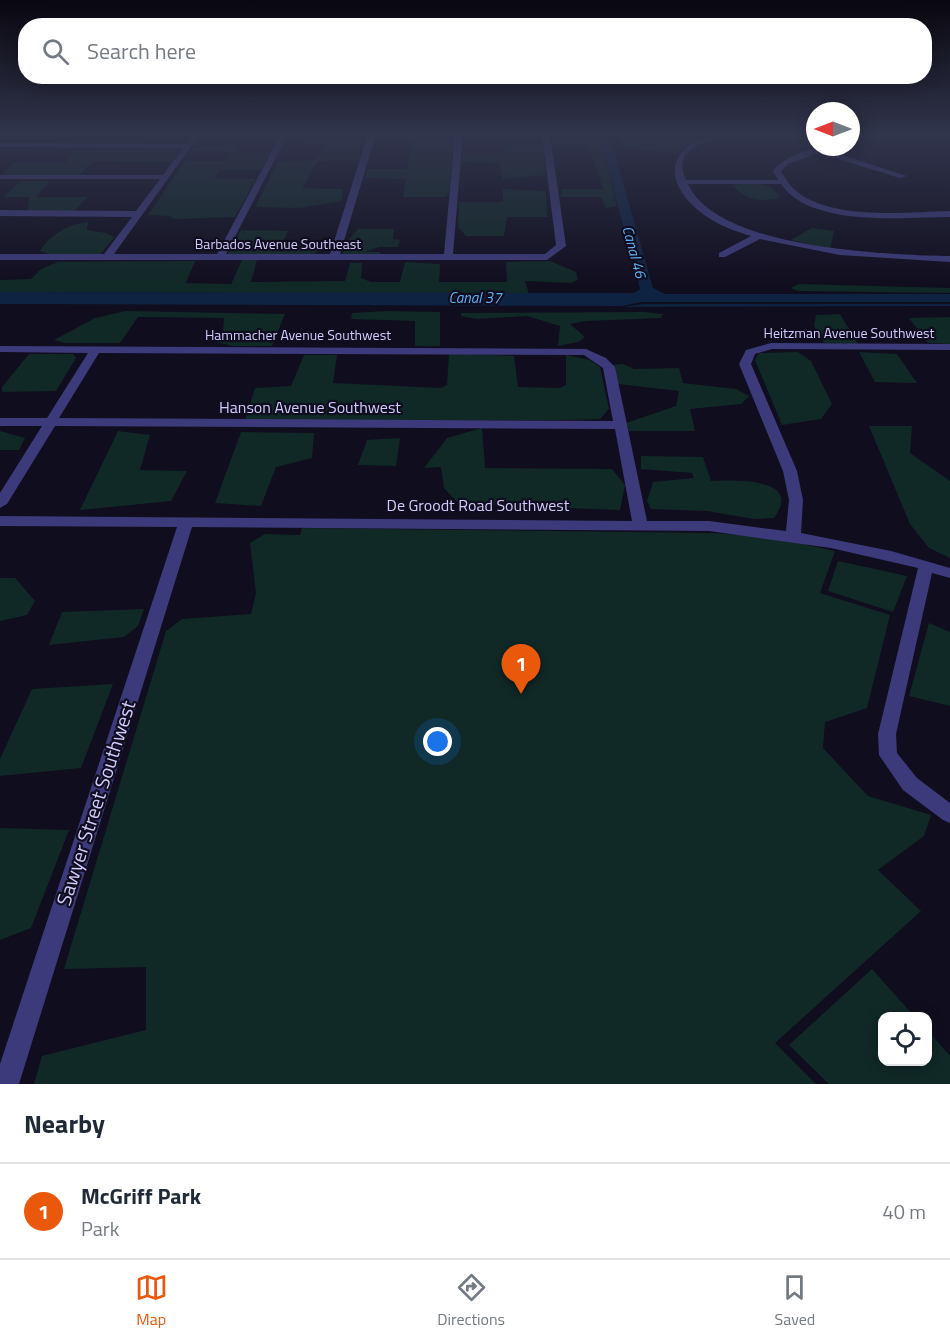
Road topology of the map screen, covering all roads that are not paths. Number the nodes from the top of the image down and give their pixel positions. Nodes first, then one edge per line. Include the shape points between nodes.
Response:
1 (159, 185) edge
2 (258, 185) edge
3 (356, 185) edge
4 (455, 185) edge
5 (553, 185) edge
6 (685, 185) edge
7 (786, 185) edge
8 (0, 213) edge
9 (138, 214) junction
10 (950, 214) edge
11 (760, 235) junction
12 (722, 255) dead end
13 (0, 257) edge
14 (107, 257) junction
15 (220, 257) junction
16 (334, 258) junction
17 (448, 258) junction
18 (950, 259) edge
19 (950, 347) edge
20 (0, 349) edge
21 (96, 349) junction
22 (0, 422) edge
23 (49, 422) junction
24 (620, 425) junction
25 (0, 504) edge
26 (0, 521) edge
27 (186, 523) junction
28 (640, 524) junction
29 (793, 536) junction
30 (926, 565) junction
31 (950, 573) edge
32 (950, 814) edge
33 (6, 1084) edge

1 - 9 street
2 - 15 street
3 - 16 street
4 - 17 street
5 - 17 street, Barbados Avenue Southeast via 561,246 554,254 533,258
6 - 11 street via 698,203 714,215
7 - 10 street via 800,198 827,208 870,214
8 - 9 street
9 - 14 street
11 - 12 street
11 - 18 street via 863,257
13 - 14 street, Barbados Avenue Southeast
14 - 15 street, Barbados Avenue Southeast
15 - 16 street, Barbados Avenue Southeast
16 - 17 street, Barbados Avenue Southeast
19 - 29 street, Heitzman Avenue Southwest via 771,346 750,352 745,364 790,471 796,500
20 - 21 street, Hammacher Avenue Southwest
21 - 23 street
21 - 24 street, Hammacher Avenue Southwest via 567,351 596,356 609,367
22 - 23 street, Hanson Avenue Southwest
23 - 24 street, Hanson Avenue Southwest
23 - 25 street
24 - 28 street
26 - 27 street, De Groodt Road Southwest
27 - 28 street, De Groodt Road Southwest
27 - 33 street, Sawyer Street Southwest
28 - 29 street, De Groodt Road Southwest via 709,526
29 - 30 street, De Groodt Road Southwest
30 - 31 street, De Groodt Road Southwest
30 - 32 street via 888,734 888,755 910,784

